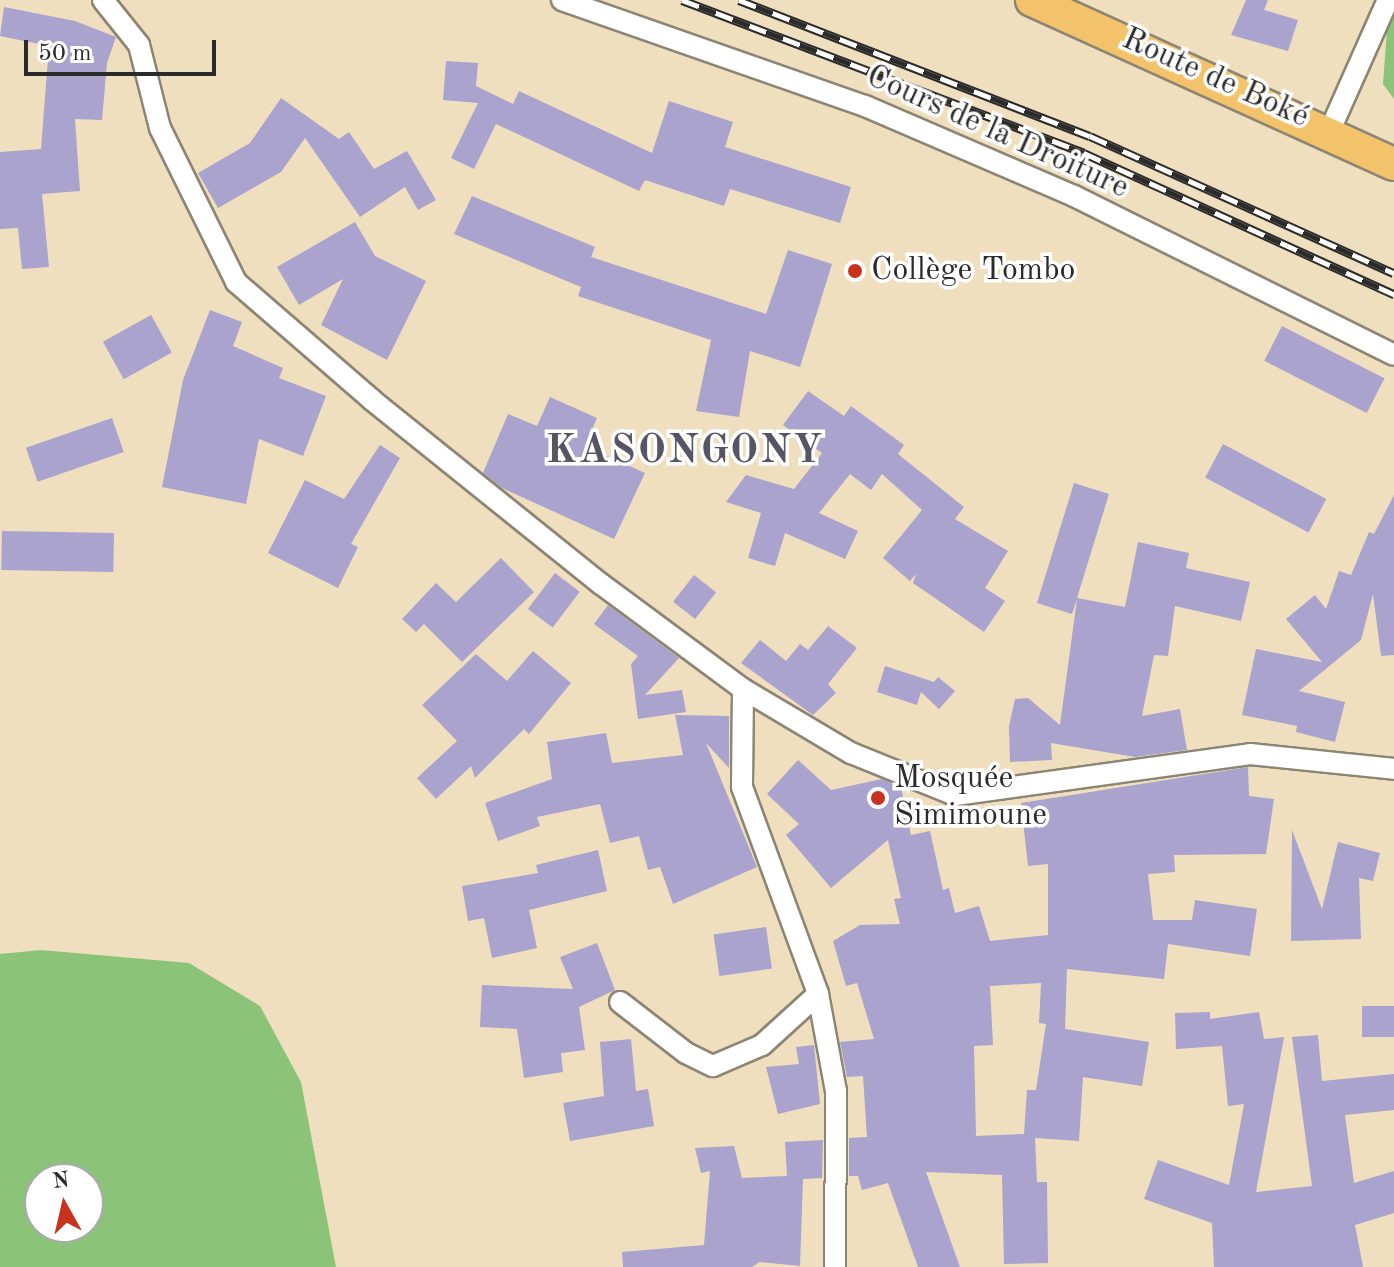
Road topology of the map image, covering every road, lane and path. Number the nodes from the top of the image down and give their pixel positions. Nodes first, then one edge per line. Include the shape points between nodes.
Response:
1 (103, 0) edge
2 (562, 0) edge
3 (1032, 0) edge
4 (1388, 0) edge
5 (1330, 130) junction
6 (1394, 164) edge
7 (1394, 355) edge
8 (743, 689) junction
9 (1394, 769) edge
10 (818, 994) junction
11 (620, 1002) dead end
12 (835, 1267) edge

1 - 8 street via 139,45 160,128 236,282 372,400 601,584
2 - 7 street, Cours de la Droiture via 865,106 1074,196
3 - 5 main road, Route de Boké
4 - 5 street
5 - 6 main road, Route de Boké
8 - 9 street via 851,753 955,795 1250,754
8 - 10 street via 742,787
10 - 11 street via 762,1045 713,1066 686,1053
10 - 12 street via 836,1091

